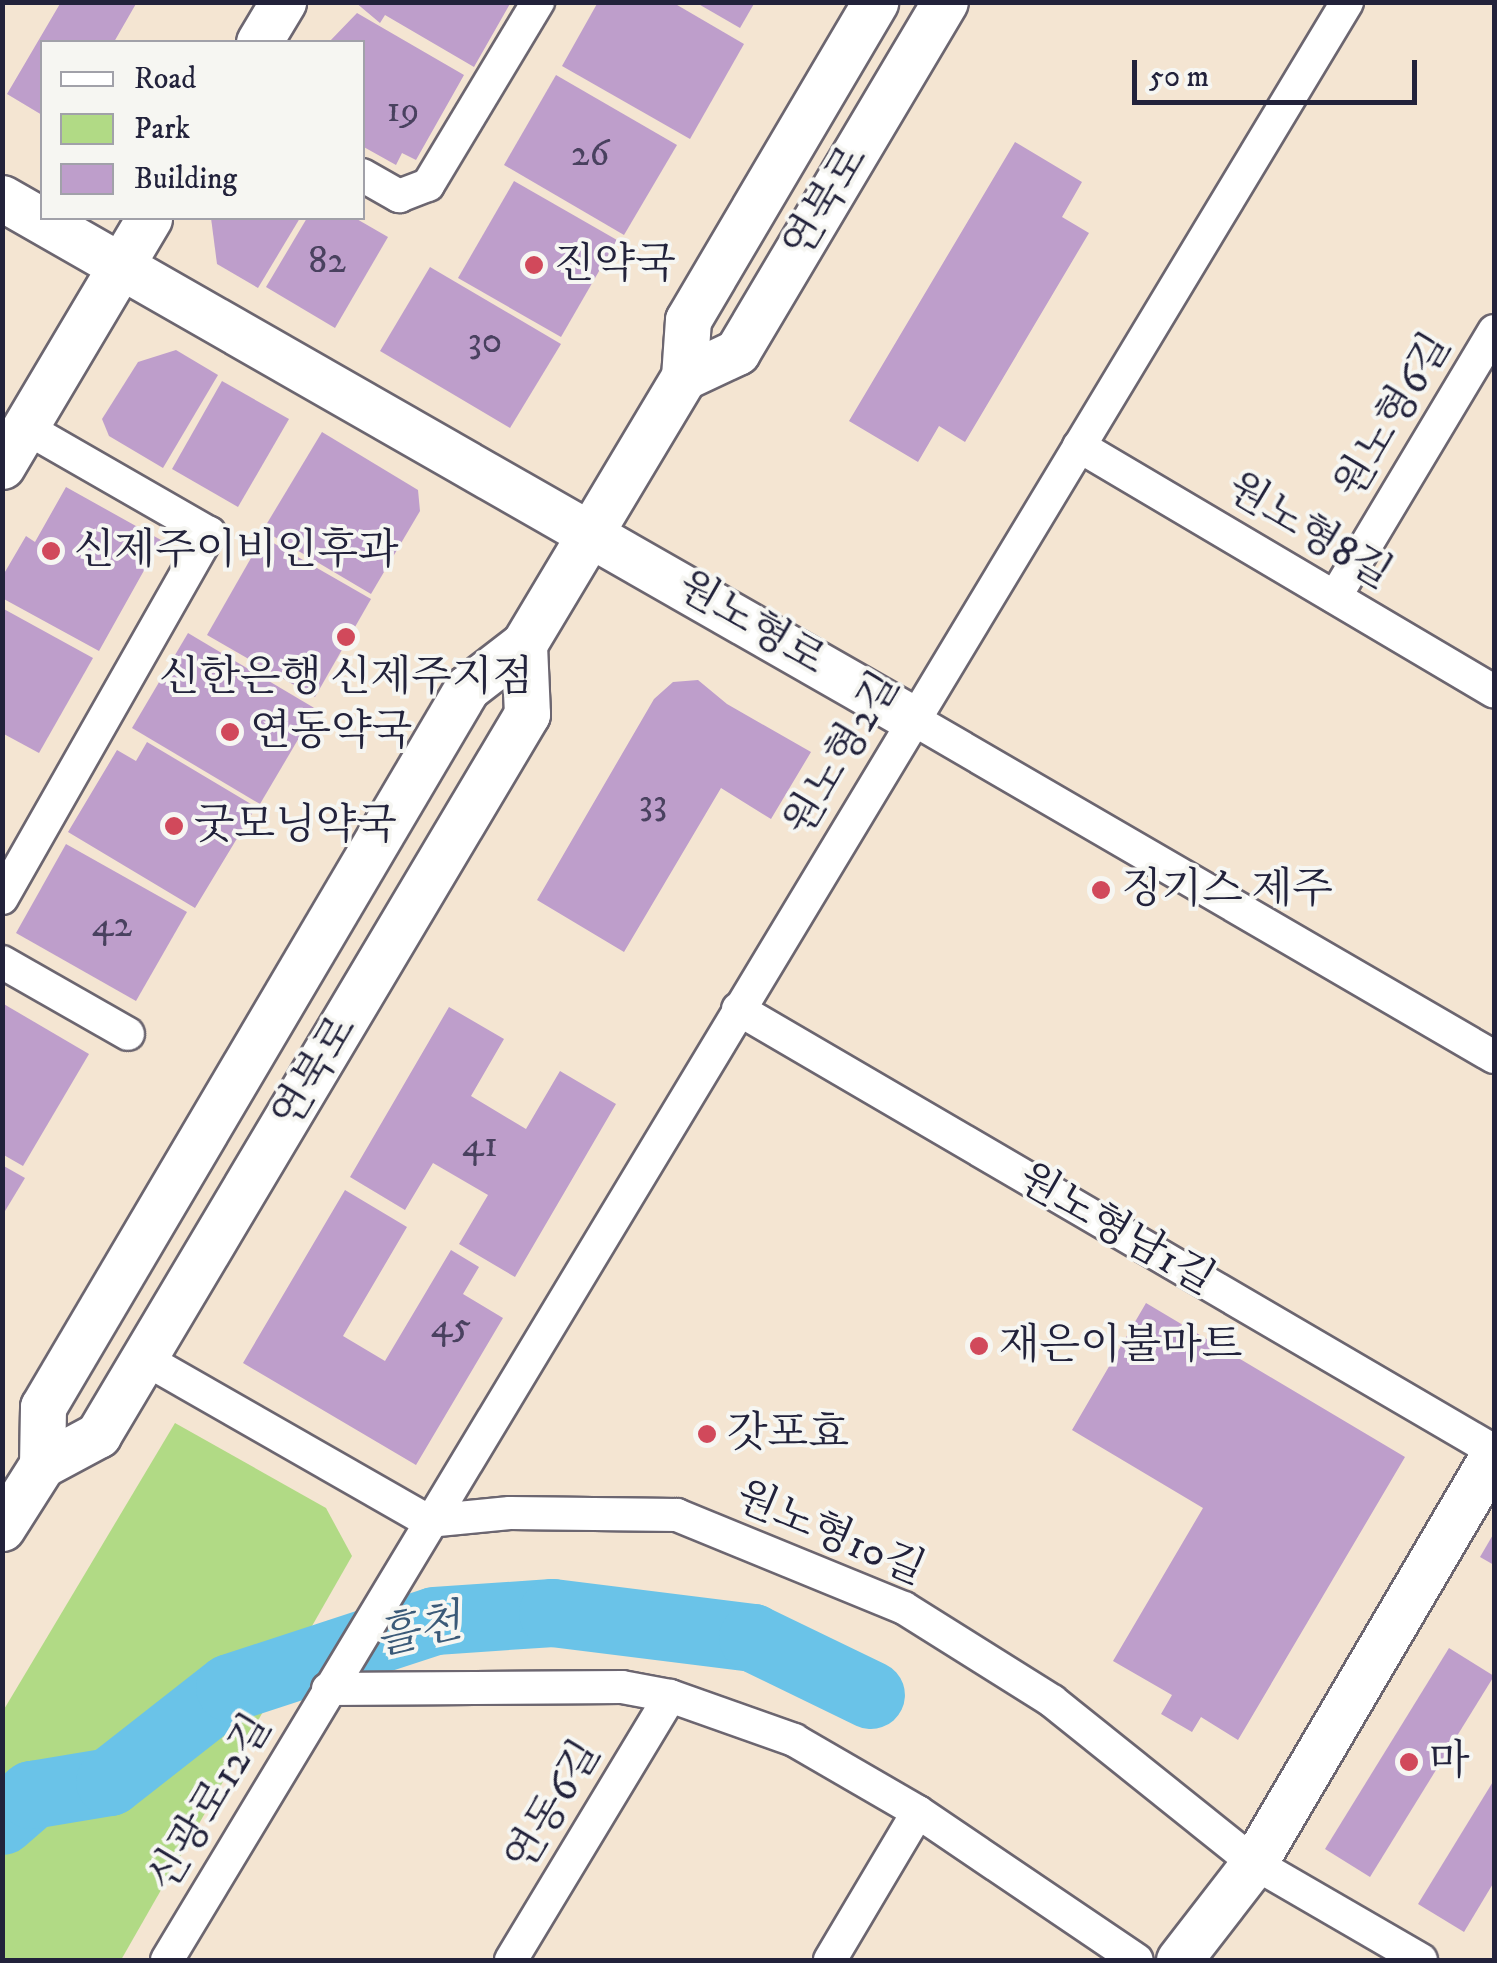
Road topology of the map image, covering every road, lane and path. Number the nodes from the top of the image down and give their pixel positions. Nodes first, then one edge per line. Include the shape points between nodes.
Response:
1 (283, 2) edge
2 (538, 2) edge
3 (874, 2) edge
4 (945, 2) edge
5 (1347, 2) edge
6 (260, 40) edge
7 (365, 177) edge
8 (2, 198) edge
9 (40, 220) edge
10 (40, 220) edge
11 (148, 220) edge
12 (118, 265) junction
13 (1494, 331) edge
14 (684, 377) junction
15 (25, 427) junction
16 (1080, 446) junction
17 (2, 466) edge
18 (592, 531) junction
19 (1334, 597) junction
20 (524, 644) junction
21 (1494, 691) edge
22 (913, 720) junction
23 (2, 898) edge
24 (2, 962) edge
25 (738, 1008) junction
26 (128, 1034) dead end
27 (1494, 1057) edge
28 (145, 1359) junction
29 (1494, 1452) edge
30 (42, 1465) junction
31 (2, 1528) edge
32 (420, 1535) junction
33 (337, 1677) junction
34 (670, 1696) junction
35 (918, 1812) junction
36 (1254, 1863) junction
37 (167, 1960) edge
38 (512, 1960) edge
39 (830, 1960) edge
40 (1138, 1960) edge
41 (1179, 1960) edge
42 (1420, 1960) edge

1 - 6 main road
2 - 7 street via 428,185 400,196
3 - 14 main road, 연북로 via 688,320
4 - 14 main road, 연북로 via 736,352
5 - 16 street, 원노형2길
8 - 9 main road, 원노형로
10 - 12 main road, 원노형로
11 - 12 main road
12 - 15 main road
12 - 18 main road, 원노형로
13 - 19 street, 원노형6길
14 - 18 main road, 연북로
15 - 17 main road
15 - 23 street via 209,534
16 - 19 street, 원노형8길
16 - 22 street, 원노형2길
18 - 20 main road, 연북로
18 - 22 main road, 원노형로
19 - 21 street, 원노형8길
20 - 28 main road, 연북로 via 528,714
20 - 30 main road, 연북로 via 466,688 44,1407
22 - 25 street, 원노형2길
22 - 27 street, 원노형로
24 - 26 street
25 - 29 street, 원노형남1길
25 - 32 street, 원노형2길
28 - 30 main road, 연북로 via 98,1435
28 - 32 street
29 - 36 main road, 원노형남1길
30 - 31 main road, 연북로
32 - 33 street, 신광로12길
32 - 36 street, 원노형10길 via 510,1513 677,1515 904,1608 1052,1702
33 - 34 street via 622,1686
33 - 37 street, 신광로12길
34 - 35 street via 794,1740
34 - 38 street, 연동6길
35 - 39 street
35 - 40 street
36 - 41 main road, 원노형남1길
36 - 42 street, 원노형10길

